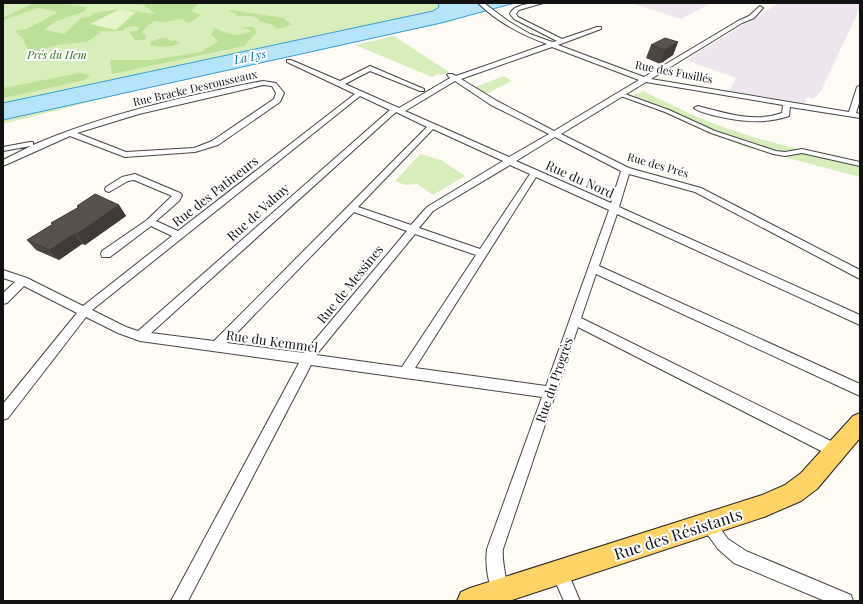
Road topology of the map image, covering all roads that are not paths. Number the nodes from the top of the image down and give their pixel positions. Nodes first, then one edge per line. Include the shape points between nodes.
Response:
1 (481, 3) edge
2 (540, 3) edge
3 (762, 7) dead end
4 (599, 28) dead end
5 (562, 41) junction
6 (552, 44) junction
7 (289, 61) dead end
8 (452, 77) junction
9 (645, 80) junction
10 (340, 84) junction
11 (860, 87) edge
12 (422, 90) junction
13 (360, 93) junction
14 (620, 94) junction
15 (787, 104) junction
16 (698, 108) dead end
17 (395, 109) junction
18 (852, 115) junction
19 (860, 116) edge
20 (432, 126) junction
21 (69, 133) junction
22 (554, 133) junction
23 (46, 141) junction
24 (3, 149) edge
25 (509, 161) junction
26 (3, 163) edge
27 (860, 164) edge
28 (626, 170) junction
29 (535, 172) junction
30 (109, 189) dead end
31 (352, 208) junction
32 (614, 208) junction
33 (150, 222) junction
34 (412, 229) junction
35 (179, 236) junction
36 (106, 254) dead end
37 (483, 254) junction
38 (593, 268) junction
39 (3, 274) edge
40 (860, 276) edge
41 (23, 281) junction
42 (3, 300) edge
43 (85, 310) junction
44 (574, 320) junction
45 (860, 320) edge
46 (140, 336) junction
47 (216, 347) junction
48 (307, 360) junction
49 (405, 373) junction
50 (860, 390) edge
51 (549, 392) junction
52 (3, 414) edge
53 (860, 423) edge
54 (836, 451) junction
55 (708, 524) junction
56 (559, 572) junction
57 (487, 597) edge
58 (179, 601) edge
59 (572, 601) edge
60 (845, 601) edge

1 - 6 street, Rue des Fusillés via 523,32
2 - 5 street via 517,9 513,14
3 - 9 street, Rue de Messines via 757,14
4 - 5 street
5 - 6 street
6 - 8 street
6 - 9 street, Rue des Fusillés
7 - 10 street, Rue du Nord
8 - 12 street
8 - 17 street
8 - 22 street, Rue des Prés via 494,103
9 - 14 street, Rue de Messines
9 - 15 street, Rue des Fusillés
10 - 12 street via 370,68
10 - 13 street, Rue du Nord
11 - 18 street
12 - 17 street
13 - 17 street, Rue du Nord
13 - 35 street, Rue des Patineurs
14 - 22 street, Rue de Messines
14 - 27 street via 713,132 775,153 802,151
15 - 16 street via 786,114 767,118 724,116
15 - 18 street, Rue des Fusillés
17 - 20 street, Rue du Nord
17 - 46 street, Rue de Valmy
18 - 19 street, Rue des Fusillés
20 - 25 street, Rue du Nord
20 - 31 street
21 - 21 street, Rue Bracke Desrousseaux via 125,154 195,150 215,143 274,102 280,93 274,84 263,83 123,115
21 - 23 street, Rue Bracke Desrousseaux
22 - 25 street, Rue de Messines
22 - 28 street, Rue des Prés
23 - 24 street, Rue Bracke Desrousseaux
23 - 26 street, Rue Bracke Desrousseaux
25 - 29 street, Rue du Nord
25 - 34 street, Rue de Messines via 433,207
28 - 32 street, Rue du Progrès
28 - 40 street, Rue des Prés via 698,190
29 - 32 street, Rue du Nord
29 - 37 street
30 - 33 street via 128,178 135,177 176,195 175,201
31 - 34 street
31 - 47 street
32 - 38 street, Rue du Progrès
32 - 45 street, Rue du Nord
33 - 35 street
33 - 36 street
34 - 37 street
34 - 48 street, Rue de Messines
35 - 43 street, Rue des Patineurs
37 - 49 street
38 - 44 street, Rue du Progrès
38 - 50 street
39 - 41 street, Rue du Kemmel
41 - 42 street
41 - 43 street, Rue du Kemmel
43 - 46 street, Rue du Kemmel via 122,330
43 - 52 street, Rue des Patineurs
44 - 51 street, Rue du Progrès
44 - 54 street
46 - 47 street, Rue du Kemmel
47 - 48 street, Rue du Kemmel
48 - 49 street, Rue du Kemmel
48 - 58 street, Rue de Messines
49 - 51 street, Rue du Kemmel
51 - 57 street, Rue du Progrès via 495,549 494,568
53 - 54 main road, Rue des Résistants
54 - 55 main road, Rue des Résistants via 793,493 764,506
55 - 56 main road, Rue des Résistants
55 - 60 street via 723,544 740,557
56 - 57 main road, Rue des Résistants
56 - 59 street

